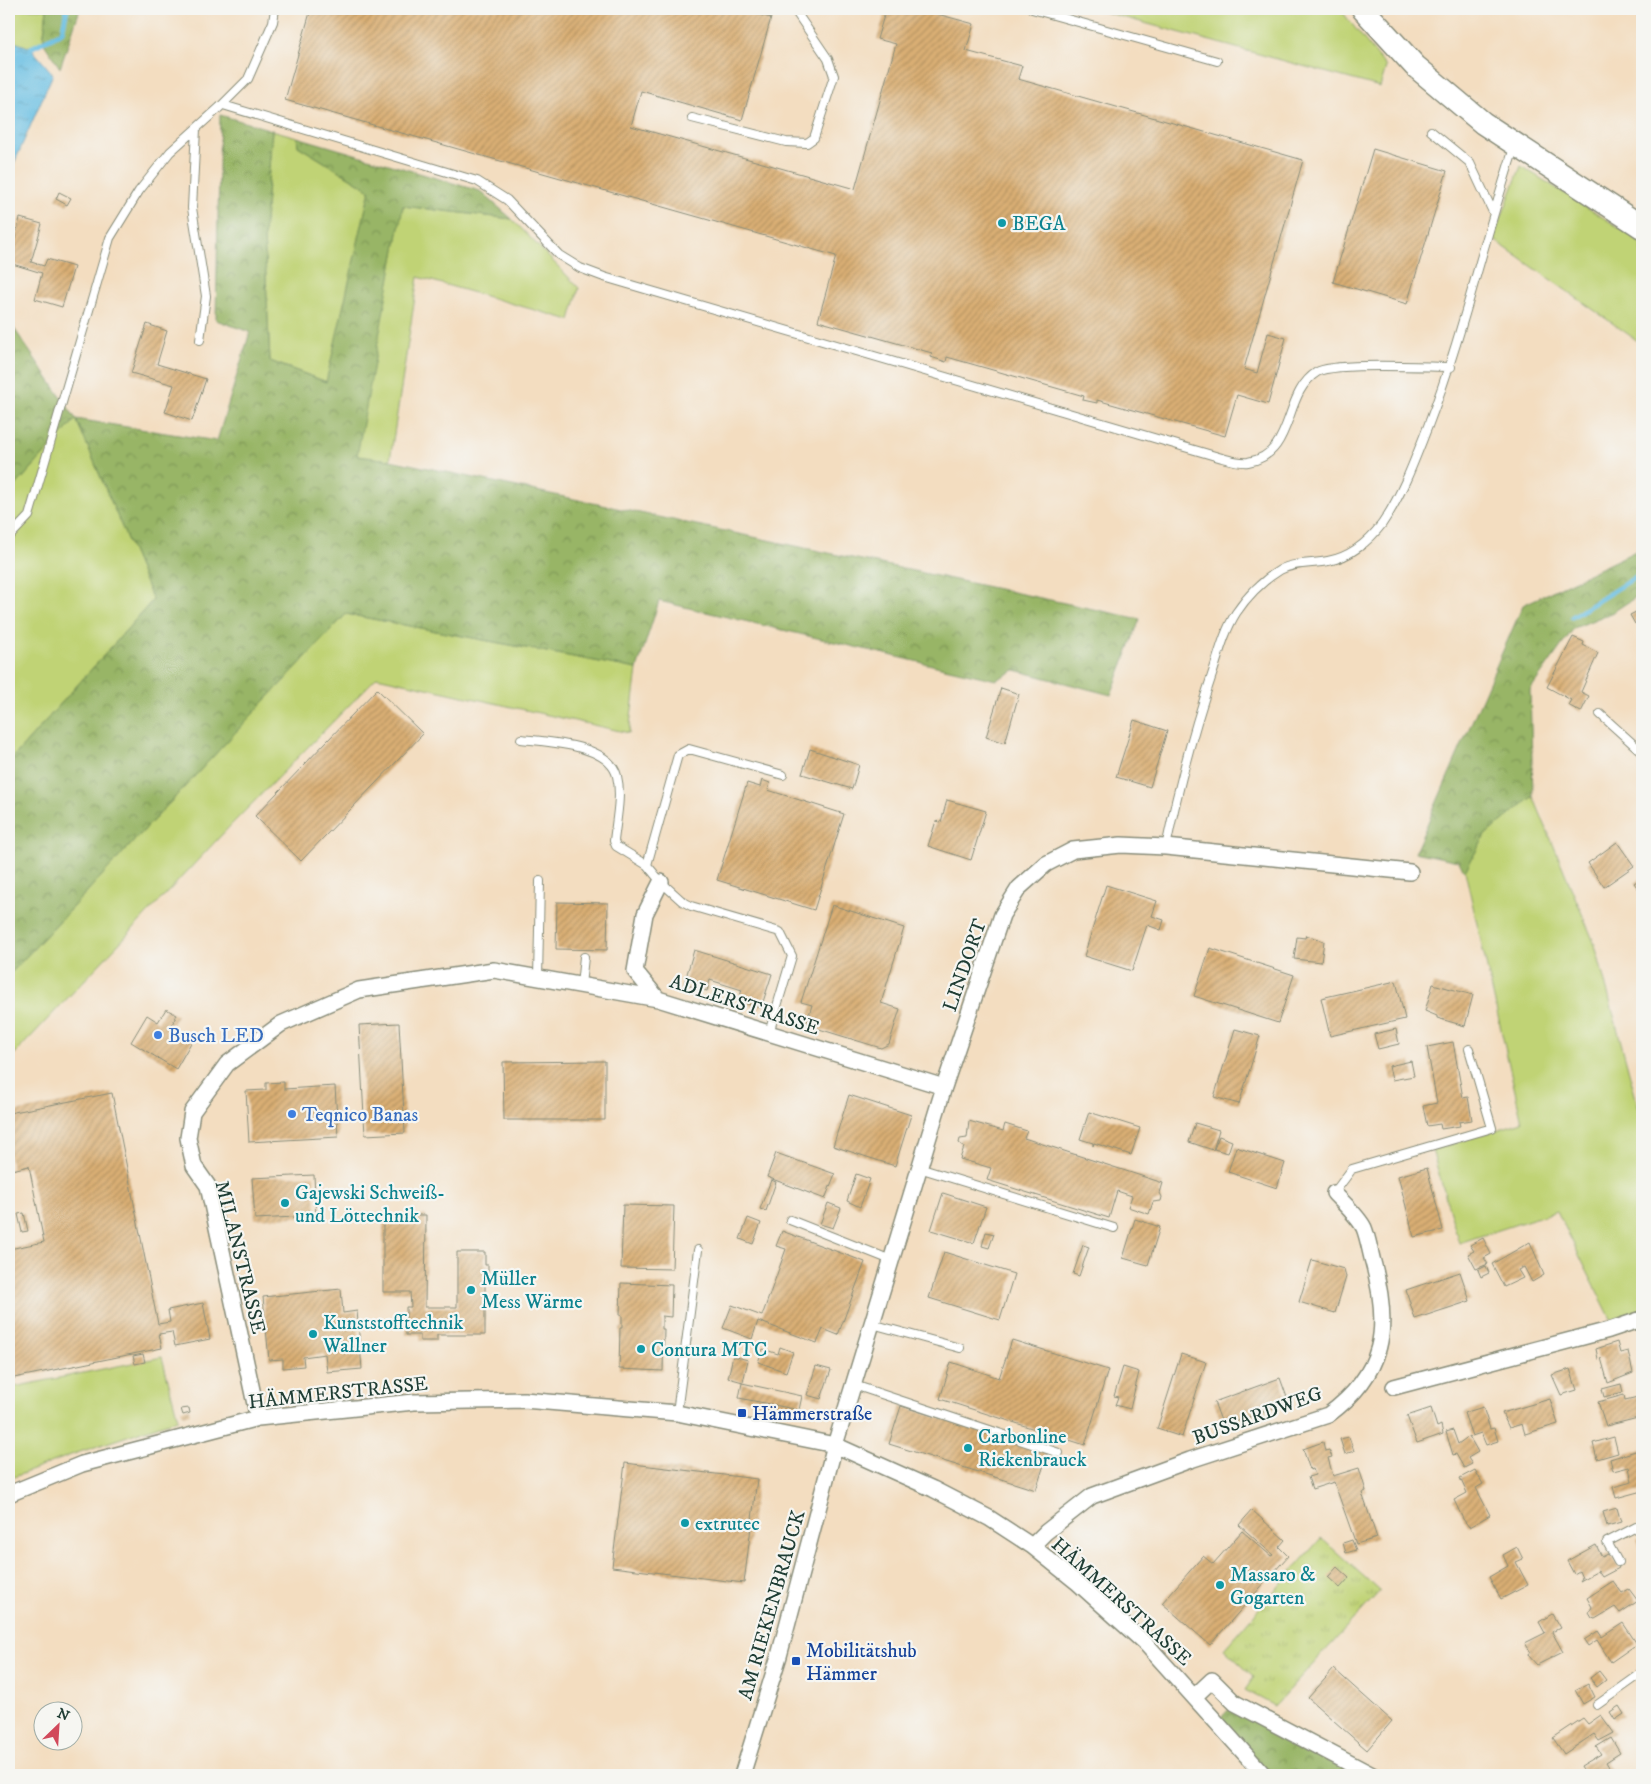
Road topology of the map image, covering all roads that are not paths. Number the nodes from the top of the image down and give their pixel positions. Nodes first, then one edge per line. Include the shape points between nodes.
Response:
1 (275, 9) edge
2 (794, 9) edge
3 (1032, 9) edge
4 (1363, 9) edge
5 (1217, 61) dead end
6 (222, 105) junction
7 (692, 118) dead end
8 (196, 129) junction
9 (1432, 131) dead end
10 (1515, 145) junction
11 (1493, 212) junction
12 (1642, 227) edge
13 (200, 340) dead end
14 (1450, 367) junction
15 (9, 537) edge
16 (1600, 714) dead end
17 (521, 738) dead end
18 (1642, 752) edge
19 (783, 775) dead end
20 (1166, 847) junction
21 (647, 865) junction
22 (1410, 872) dead end
23 (540, 881) dead end
24 (661, 882) junction
25 (584, 957) dead end
26 (538, 978) junction
27 (581, 985) junction
28 (658, 999) junction
29 (769, 1033) junction
30 (1469, 1049) dead end
31 (944, 1087) junction
32 (919, 1168) junction
33 (1334, 1193) joint
34 (790, 1220) dead end
35 (1114, 1228) dead end
36 (698, 1250) dead end
37 (891, 1260) junction
38 (1642, 1319) edge
39 (872, 1324) junction
40 (960, 1348) dead end
41 (854, 1385) junction
42 (1394, 1387) dead end
43 (677, 1413) junction
44 (258, 1418) junction
45 (835, 1445) junction
46 (1059, 1453) dead end
47 (9, 1494) edge
48 (1642, 1524) edge
49 (1032, 1546) junction
50 (1618, 1562) dead end
51 (1642, 1673) edge
52 (1194, 1696) junction
53 (1597, 1705) dead end
54 (742, 1775) edge
55 (1264, 1775) edge
56 (1372, 1775) edge

1 - 6 lane via 273,22 248,79
2 - 7 lane via 828,59 834,76 814,138 807,142 786,142
3 - 5 lane
4 - 10 main road via 1415,66 1483,123
6 - 8 lane
6 - 14 lane via 478,181 507,200 559,255 604,277 1222,458 1247,462 1276,448 1303,386 1318,372 1352,366
8 - 13 lane via 192,208 206,296
8 - 15 lane via 170,152 139,191 110,238 29,516
9 - 11 lane via 1470,162
10 - 11 lane
10 - 12 main road
11 - 14 lane
14 - 20 lane via 1417,454 1382,524 1350,554 1284,568 1272,575 1254,589 1235,614 1225,635 1191,741
16 - 18 lane
17 - 21 lane via 578,747 610,764 617,775 619,792 614,841 616,846
19 - 21 lane via 689,748 678,755
20 - 22 street, LINDORT
20 - 31 street, LINDORT via 1121,845 1073,850 1046,864 1019,888 1002,915
21 - 24 lane
23 - 26 lane
24 - 28 street, ADLERSTRASSE via 645,914 634,971
24 - 29 lane via 691,906 780,932 792,956
25 - 27 lane
26 - 27 street, MILANSTRASSE
26 - 44 street, MILANSTRASSE via 494,970 360,990 281,1024 227,1064 192,1112 188,1138 194,1166 208,1186
27 - 28 street, MILANSTRASSE
28 - 29 street, ADLERSTRASSE
29 - 31 street, ADLERSTRASSE
30 - 33 lane via 1492,1128 1352,1169
31 - 32 street, LINDORT
32 - 35 lane
32 - 37 street, LINDORT
33 - 49 street, BUSSARDWEG via 1364,1228 1380,1288 1381,1347 1363,1382 1347,1401 1328,1414 1092,1496
34 - 37 lane
36 - 43 lane
37 - 39 street, LINDORT
38 - 42 street
39 - 40 lane
39 - 41 street, LINDORT
41 - 45 street, LINDORT
41 - 46 lane
43 - 44 street, HÄMMERSTRASSE via 524,1400 459,1400 359,1406
43 - 45 street, HÄMMERSTRASSE
44 - 47 street, HÄMMERSTRASSE via 82,1464
45 - 49 street, HÄMMERSTRASSE via 934,1489 989,1518
45 - 54 street, AM RIEKENBRAUCK via 779,1656
48 - 50 lane via 1607,1542
49 - 52 street, HÄMMERSTRASSE via 1147,1645
51 - 53 lane
52 - 55 street, HÄMMERSTRASSE
52 - 56 street, HÄMMERSTRASSE via 1212,1680 1235,1704

